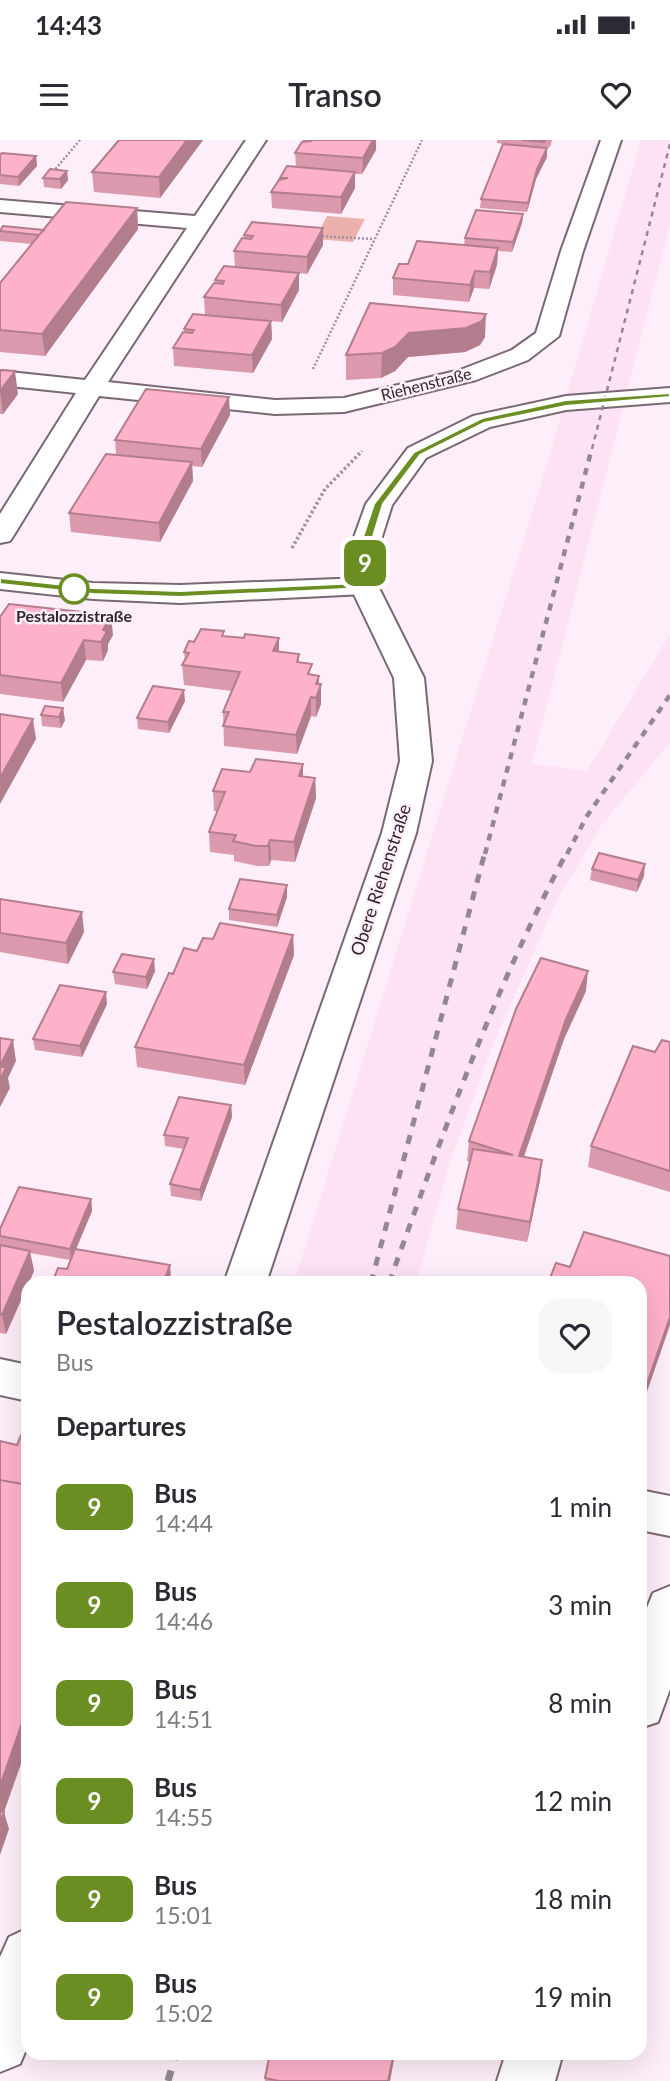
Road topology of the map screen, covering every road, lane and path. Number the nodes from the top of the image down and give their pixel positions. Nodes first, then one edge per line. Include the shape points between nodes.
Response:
1 (256, 140) edge
2 (422, 140) edge
3 (611, 140) edge
4 (0, 206) edge
5 (200, 223) junction
6 (317, 236) edge
7 (373, 239) junction
8 (0, 378) edge
9 (92, 388) junction
10 (670, 395) edge
11 (293, 407) junction
12 (0, 535) edge
13 (0, 581) edge
14 (364, 586) junction
15 (247, 1276) edge
16 (0, 1377) edge
17 (21, 1382) edge
18 (647, 1512) edge
19 (670, 1517) edge
20 (670, 1608) edge
21 (647, 1682) edge
22 (21, 1978) edge
23 (0, 2044) edge
24 (532, 2060) edge
25 (526, 2081) edge

1 - 5 street
2 - 7 path
3 - 11 street, Riehenstraße via 547,336 520,355 468,375 344,405
4 - 5 street
5 - 9 street
6 - 7 path
7 - 11 path
8 - 9 street, Riehenstraße
9 - 11 street, Riehenstraße
9 - 12 street
10 - 14 street, Obere Riehenstraße via 566,403 482,421 417,453 379,504 366,543
13 - 14 street via 180,594
14 - 15 street, Obere Riehenstraße via 409,678 415,761 399,832
16 - 17 street
18 - 19 street
20 - 21 street
22 - 23 street
24 - 25 street

